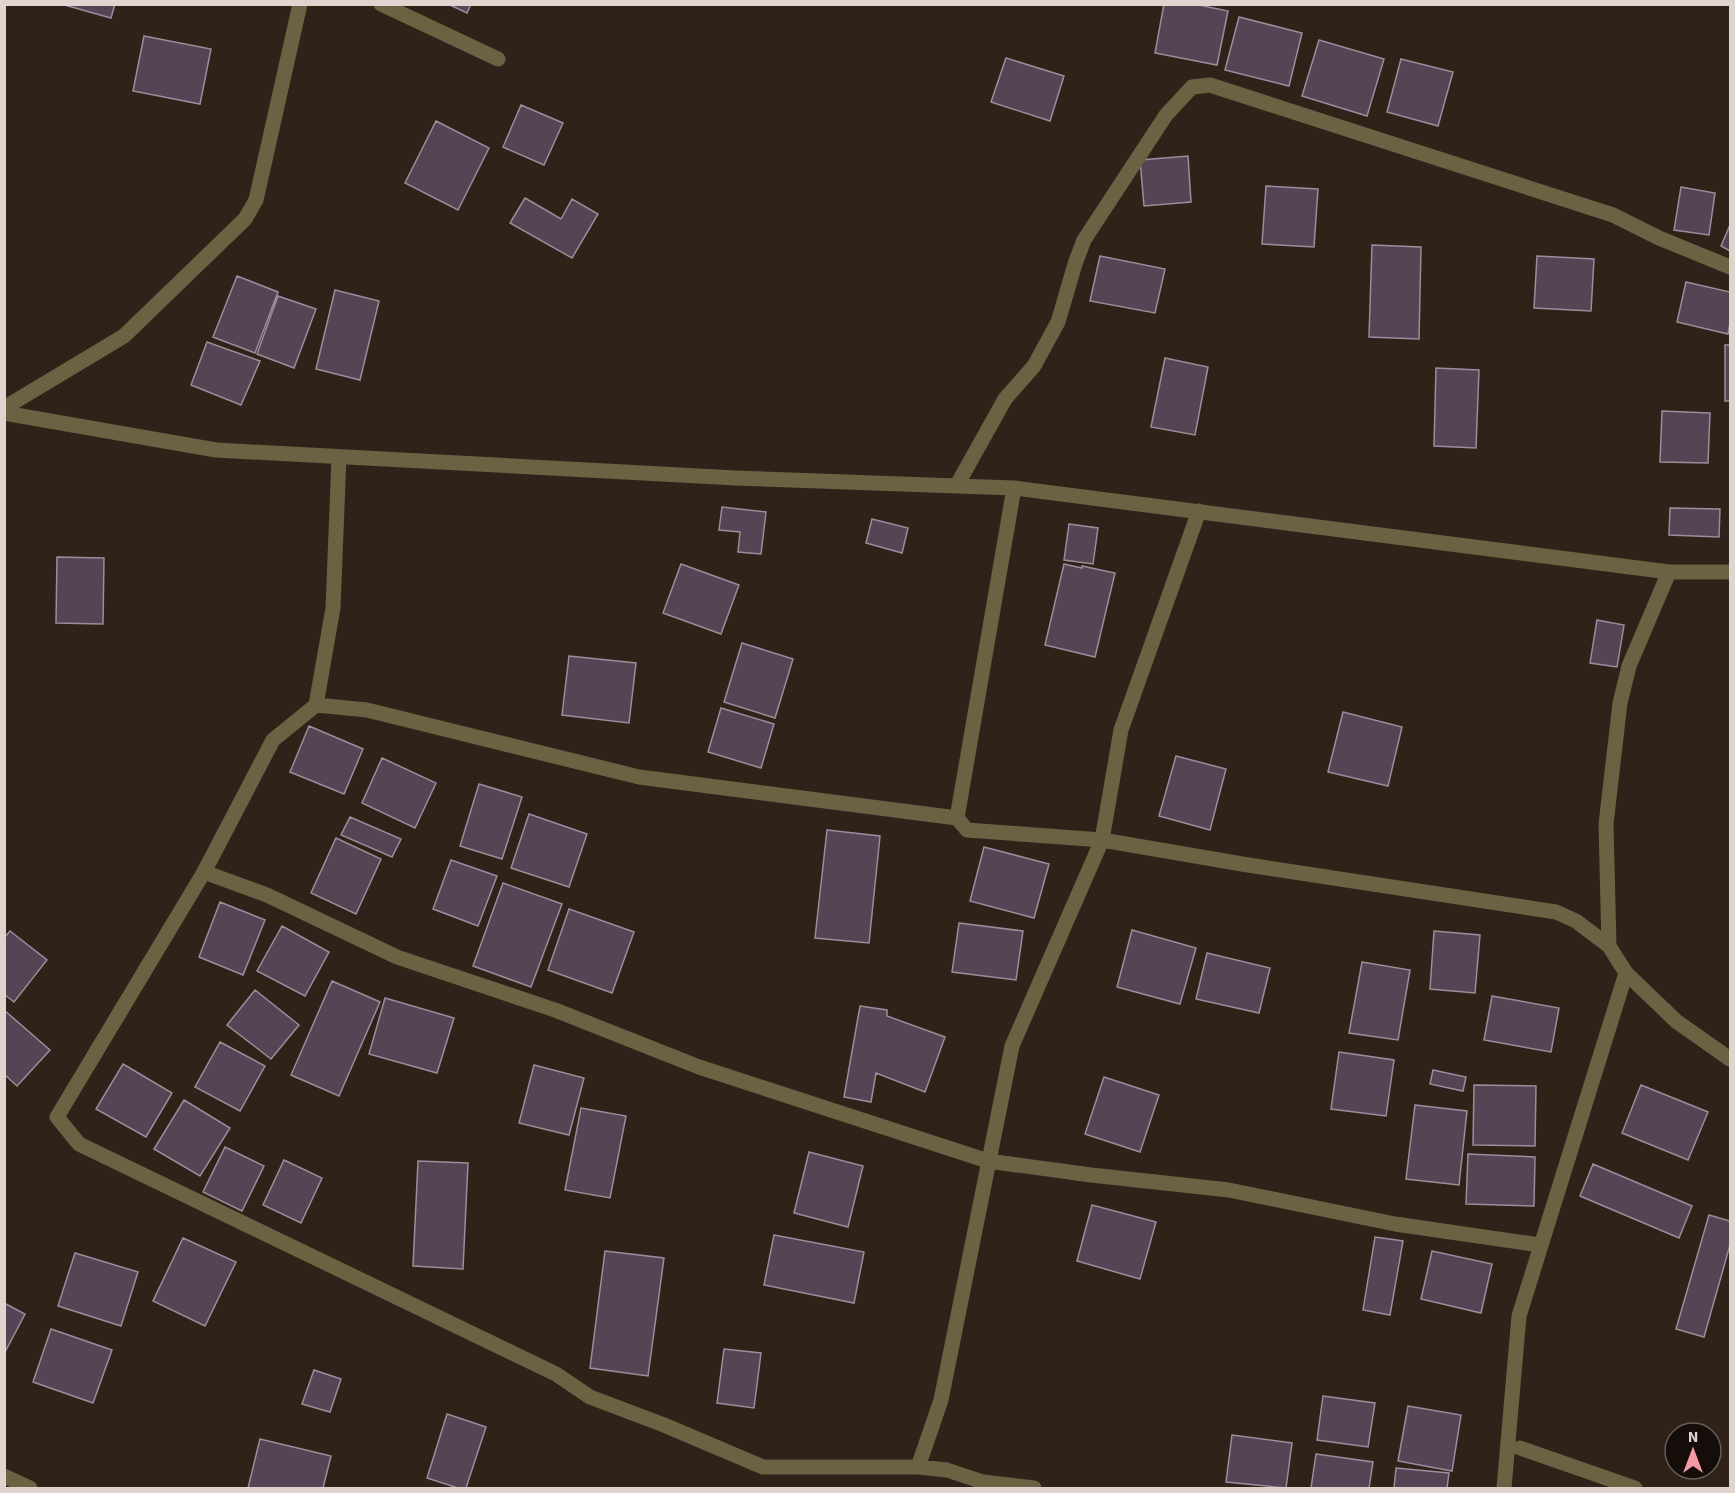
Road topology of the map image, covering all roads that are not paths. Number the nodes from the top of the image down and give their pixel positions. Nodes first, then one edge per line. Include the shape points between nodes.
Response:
1 (300, 4) edge
2 (381, 4) edge
3 (498, 59) dead end
4 (1731, 267) edge
5 (4, 408) edge
6 (4, 413) edge
7 (339, 457) junction
8 (957, 486) junction
9 (1014, 488) junction
10 (1199, 511) junction
11 (1669, 572) junction
12 (1731, 572) edge
13 (316, 705) junction
14 (957, 818) junction
15 (1102, 840) junction
16 (204, 872) junction
17 (1609, 946) junction
18 (1626, 973) junction
19 (1731, 1059) edge
20 (988, 1161) junction
21 (1540, 1245) junction
22 (1520, 1448) dead end
23 (918, 1467) junction
24 (4, 1476) edge
25 (1510, 1487) edge
26 (30, 1488) edge
27 (1034, 1488) edge
28 (1635, 1488) edge

1 - 5 street via 256,200 244,219 124,336
2 - 3 street
4 - 8 street via 1613,215 1210,85 1192,87 1166,115 1084,240 1058,322 1034,366 1005,399
6 - 7 street via 216,450
7 - 8 street
7 - 13 street via 333,608
8 - 9 street
9 - 10 street
9 - 14 street
10 - 11 street
10 - 15 street via 1121,730
11 - 12 street
11 - 17 street via 1629,666 1620,703 1606,824
13 - 14 street via 367,710 639,777
13 - 16 street via 273,740
14 - 15 street via 967,830
15 - 17 street via 1556,912 1576,921
15 - 20 street via 1012,1046
16 - 20 street via 267,895 397,957 555,1010 699,1067
16 - 23 street via 57,1117 79,1144 556,1374 591,1397 764,1467
17 - 18 street
18 - 19 street via 1676,1021
18 - 21 street
20 - 21 street via 1229,1190 1395,1224
20 - 23 street via 940,1400
21 - 25 street via 1519,1316
22 - 28 street
23 - 27 street via 947,1470 983,1482
24 - 26 street

